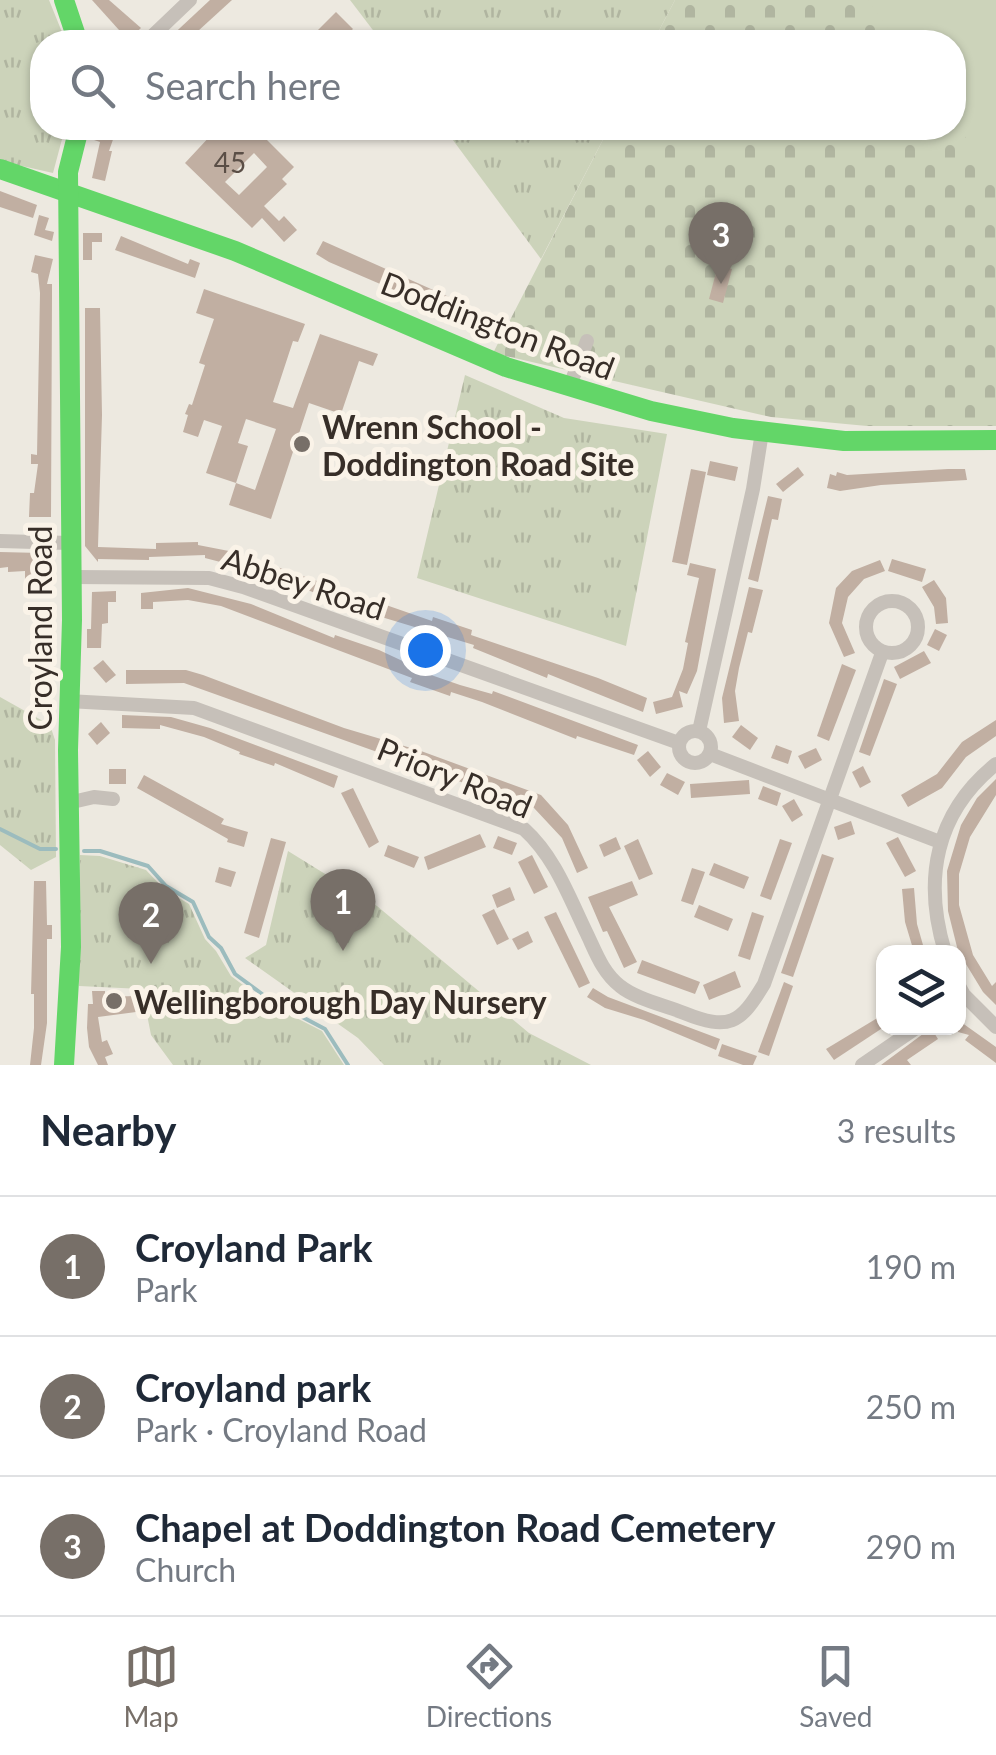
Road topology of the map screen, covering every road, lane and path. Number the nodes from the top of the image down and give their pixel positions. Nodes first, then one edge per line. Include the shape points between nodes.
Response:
1 (64, 0) edge
2 (190, 0) edge
3 (74, 30) edge
4 (159, 30) edge
5 (76, 140) edge
6 (0, 169) edge
7 (68, 192) junction
8 (587, 342) dead end
9 (569, 388) junction
10 (762, 432) junction
11 (996, 440) edge
12 (0, 541) edge
13 (69, 542) junction
14 (73, 577) junction
15 (882, 653) dead end
16 (68, 701) junction
17 (700, 732) junction
18 (679, 742) junction
19 (710, 754) junction
20 (996, 764) edge
21 (113, 799) dead end
22 (830, 800) junction
23 (68, 802) junction
24 (940, 842) junction
25 (942, 945) edge
26 (966, 998) edge
27 (996, 1027) edge
28 (906, 1035) edge
29 (64, 1065) edge
30 (862, 1065) edge

1 - 3 street
2 - 4 street
5 - 7 street, Croyland Road
6 - 7 street, Doddington Road
7 - 9 street, Doddington Road via 235,251
7 - 13 street, Croyland Road
8 - 9 street
9 - 10 street, Doddington Road
10 - 11 street, Doddington Road via 844,441
10 - 17 street
12 - 13 street
13 - 14 street, Croyland Road
14 - 16 street, Croyland Road
14 - 18 street, Abbey Road via 210,578 243,586
15 - 22 street, Priory Road
16 - 22 street, Priory Road via 194,708 524,829 556,868 603,968 621,988 707,1022 724,1024 746,1012 764,984
16 - 23 street, Croyland Road
17 - 18 street
17 - 19 street
18 - 19 street, Abbey Road via 689,763
19 - 22 street
20 - 24 street via 961,801
21 - 23 street
22 - 24 street
23 - 29 street, Croyland Road
24 - 25 street via 934,892
26 - 27 street
28 - 30 street

